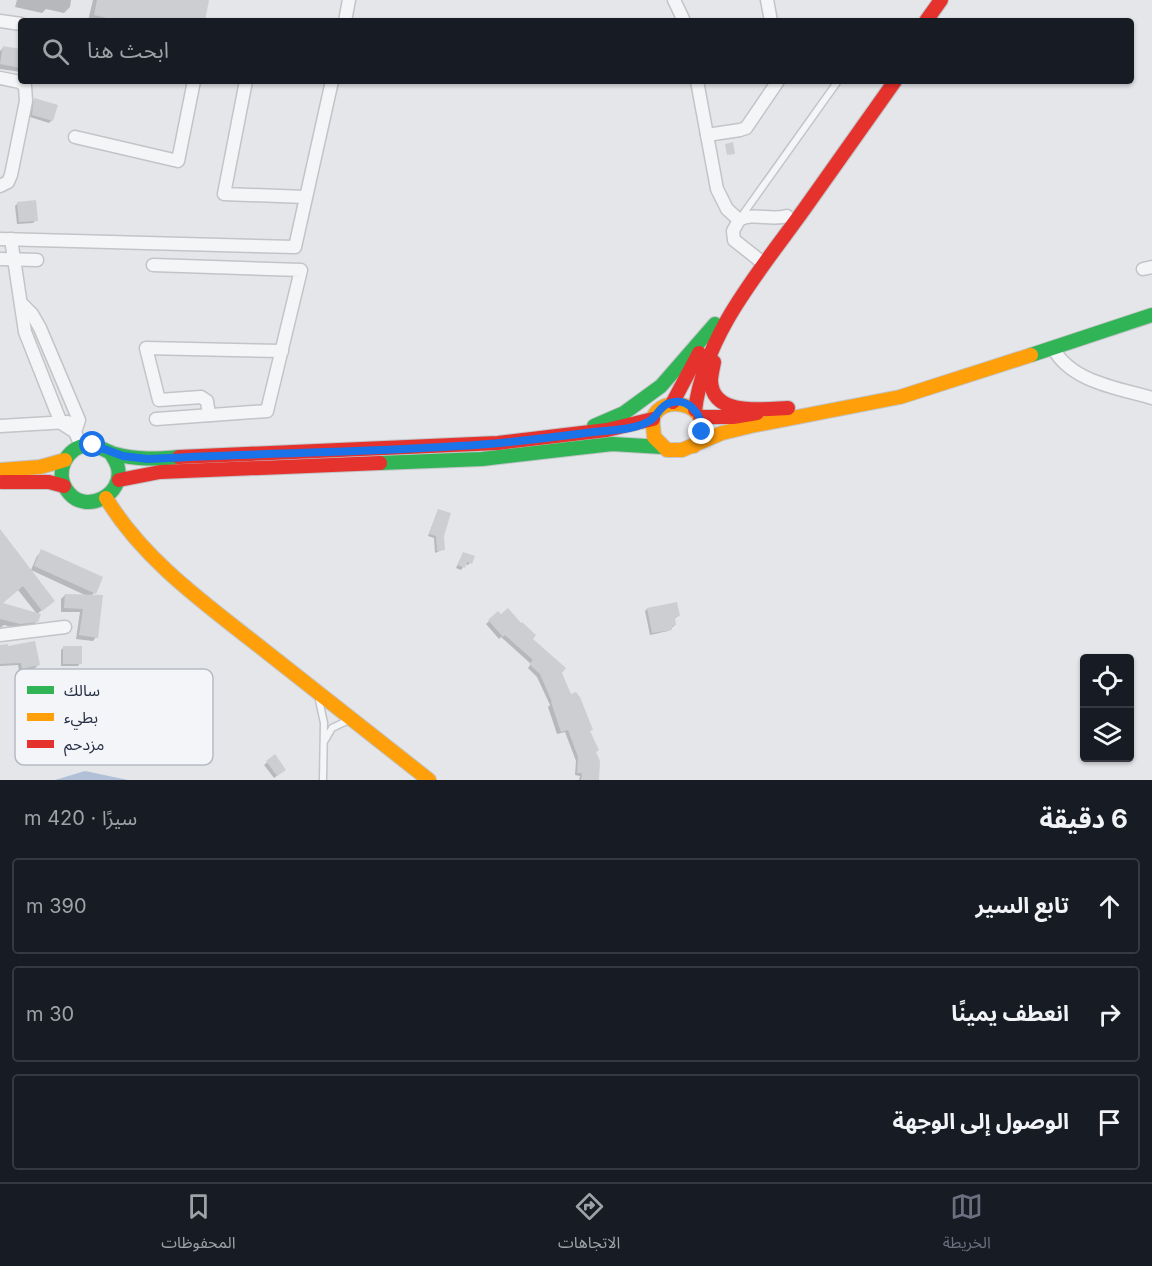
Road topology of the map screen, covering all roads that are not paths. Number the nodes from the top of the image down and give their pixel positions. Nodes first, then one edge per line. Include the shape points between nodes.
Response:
1 (349, 0) edge
2 (674, 0) edge
3 (767, 0) edge
4 (945, 2) edge
5 (346, 18) edge
6 (683, 18) edge
7 (770, 18) edge
8 (929, 18) edge
9 (939, 18) edge
10 (0, 21) edge
11 (18, 24) edge
12 (0, 78) edge
13 (18, 82) edge
14 (22, 84) edge
15 (193, 84) edge
16 (245, 84) edge
17 (331, 84) edge
18 (698, 84) edge
19 (776, 84) edge
20 (836, 84) edge
21 (881, 84) edge
22 (893, 84) edge
23 (707, 135) junction
24 (75, 137) dead end
25 (0, 186) edge
26 (305, 197) junction
27 (787, 216) junction
28 (739, 220) junction
29 (6, 239) edge
30 (758, 259) junction
31 (6, 260) edge
32 (37, 260) dead end
33 (153, 265) dead end
34 (21, 303) junction
35 (1152, 306) edge
36 (1152, 315) edge
37 (719, 326) junction
38 (1053, 348) junction
39 (282, 351) junction
40 (1152, 398) edge
41 (673, 402) junction
42 (788, 408) junction
43 (698, 413) junction
44 (209, 416) junction
45 (156, 419) dead end
46 (653, 419) junction
47 (61, 423) junction
48 (0, 426) edge
49 (77, 426) junction
50 (563, 436) junction
51 (694, 446) junction
52 (81, 447) junction
53 (662, 447) junction
54 (110, 453) junction
55 (65, 460) junction
56 (0, 470) edge
57 (119, 480) junction
58 (0, 482) edge
59 (64, 486) junction
60 (106, 498) junction
61 (64, 627) dead end
62 (0, 635) edge
63 (316, 691) junction
64 (352, 719) junction
65 (325, 740) junction
66 (322, 780) edge
67 (429, 780) edge

1 - 5 street
2 - 6 street
3 - 7 street
4 - 8 main road
4 - 9 main road
10 - 11 street
12 - 13 street
14 - 25 street via 26,101 11,175
15 - 24 street via 178,161
16 - 26 street via 224,194
17 - 26 street
18 - 23 street
19 - 23 street via 746,128
20 - 28 lane
21 - 27 main road
22 - 37 main road
23 - 28 street via 719,196
26 - 29 street via 295,247
27 - 28 street
27 - 30 main road
28 - 30 street via 733,231 734,240
29 - 31 street
30 - 37 main road via 734,292
31 - 32 street
31 - 34 street
33 - 39 street via 301,270
34 - 47 street via 25,332
34 - 49 street via 40,328
35 - 42 main road via 947,372 855,396
36 - 38 main road
37 - 41 main road
37 - 42 main road via 710,375 717,398 739,409
37 - 43 main road via 695,400
37 - 50 main road via 643,401 603,422
38 - 40 street via 1065,364 1083,376
38 - 51 main road via 898,397 734,430
39 - 44 street via 267,411
39 - 44 street via 146,348 159,400 201,397 207,401
41 - 43 main road via 685,404
41 - 46 main road via 661,408
42 - 43 main road via 733,417
43 - 51 main road via 702,432
44 - 45 street
46 - 50 main road via 624,428
46 - 53 main road via 654,437
47 - 48 street
47 - 49 street
49 - 52 street
50 - 54 main road via 480,445 148,459
51 - 53 main road via 678,452
52 - 54 main road via 97,446
52 - 55 main road
53 - 57 main road via 612,444 482,459 160,472
54 - 57 main road via 118,465
55 - 56 main road via 40,467
55 - 59 main road via 61,473
57 - 60 main road
58 - 59 main road via 49,482
59 - 60 main road via 79,501 93,503
60 - 63 main road via 144,547 188,590
61 - 62 street
63 - 64 main road
63 - 65 lane
64 - 65 lane via 332,728
64 - 67 main road
65 - 66 lane

